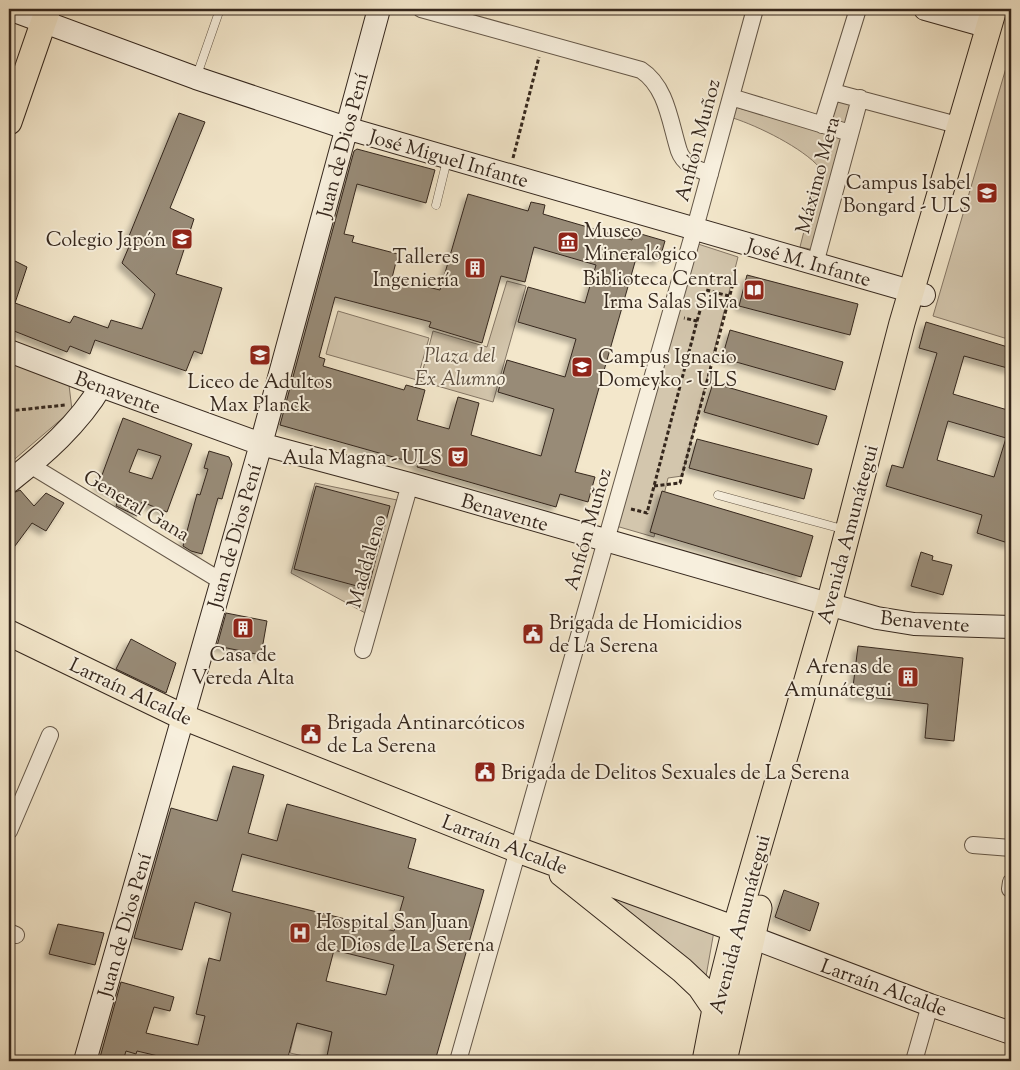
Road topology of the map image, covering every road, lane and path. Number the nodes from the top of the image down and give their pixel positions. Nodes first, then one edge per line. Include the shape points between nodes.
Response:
1 (9, 9) edge
2 (220, 9) edge
3 (379, 9) edge
4 (421, 9) edge
5 (755, 9) edge
6 (858, 9) edge
7 (925, 9) edge
8 (1007, 9) edge
9 (46, 16) edge
10 (992, 18) edge
11 (543, 42) junction
12 (196, 78) junction
13 (833, 92) junction
14 (731, 97) junction
15 (860, 98) junction
16 (9, 122) edge
17 (822, 125) junction
18 (961, 126) junction
19 (346, 128) junction
20 (850, 133) junction
21 (448, 158) junction
22 (710, 174) junction
23 (508, 175) junction
24 (436, 204) dead end
25 (694, 229) junction
26 (814, 264) junction
27 (735, 276) dead end
28 (918, 294) junction
29 (729, 296) junction
30 (670, 314) junction
31 (698, 321) junction
32 (9, 350) edge
33 (96, 394) junction
34 (9, 411) edge
35 (261, 444) junction
36 (30, 465) junction
37 (9, 482) edge
38 (410, 484) junction
39 (654, 486) junction
40 (718, 494) dead end
41 (616, 505) junction
42 (848, 530) junction
43 (606, 542) junction
44 (221, 581) junction
45 (837, 606) junction
46 (1011, 627) edge
47 (9, 633) edge
48 (363, 650) dead end
49 (183, 717) junction
50 (50, 735) dead end
51 (9, 831) edge
52 (973, 845) dead end
53 (1011, 848) edge
54 (518, 850) junction
55 (547, 861) junction
56 (743, 933) junction
57 (930, 1005) junction
58 (715, 1009) junction
59 (1011, 1033) edge
60 (85, 1061) edge
61 (458, 1061) edge
62 (705, 1061) edge
63 (724, 1061) edge
64 (914, 1061) edge

1 - 9 main road, José Miguel Infante
2 - 12 lane
3 - 19 main road, Juan de Dios Pení
4 - 11 street
5 - 14 street, Anfión Muñoz
6 - 13 street, Máximo Mera
7 - 10 main road
8 - 28 main road, Avenida Amunátegui
9 - 12 main road, José Miguel Infante
9 - 16 main road
10 - 18 main road, Avenida Amunátegui
11 - 22 street via 647,74 660,91 680,154 692,167
11 - 23 path
12 - 19 main road, José Miguel Infante
13 - 15 street
13 - 17 street, Máximo Mera
14 - 17 street
14 - 22 street, Anfión Muñoz
15 - 18 street
15 - 20 street, Máximo Mera
17 - 20 street
18 - 28 main road, Avenida Amunátegui
19 - 21 main road, José Miguel Infante
19 - 35 main road, Juan de Dios Pení
20 - 26 street, Máximo Mera
21 - 23 main road, José Miguel Infante
21 - 24 lane
22 - 25 street, Anfión Muñoz
23 - 25 main road, José Miguel Infante
25 - 26 main road, José M. Infante
25 - 30 street, Anfión Muñoz
26 - 28 main road, José M. Infante
27 - 29 path
28 - 42 main road, Avenida Amunátegui
28 - 45 main road, Avenida Amunátegui
29 - 31 path via 706,290
29 - 39 path via 680,483
30 - 31 path
30 - 41 street, Anfión Muñoz
31 - 39 path
32 - 33 main road, Benavente
33 - 34 path
33 - 35 main road, Benavente
33 - 36 main road via 74,422
35 - 38 main road, Benavente
35 - 44 main road, Juan de Dios Pení
36 - 37 main road
36 - 44 street, General Gana
38 - 43 main road, Benavente
38 - 48 street, Maddaleno
39 - 41 path via 647,513
40 - 42 lane
41 - 43 street, Anfión Muñoz
42 - 45 main road, Avenida Amunátegui
43 - 45 main road, Benavente
43 - 54 street, Anfión Muñoz
44 - 49 main road, Juan de Dios Pení
45 - 46 main road, Benavente via 877,618 914,624
45 - 56 main road, Avenida Amunátegui
47 - 49 main road, Larraín Alcalde
49 - 54 main road, Larraín Alcalde
49 - 60 main road, Juan de Dios Pení
50 - 51 street
52 - 53 street
54 - 55 main road, Larraín Alcalde
54 - 61 street, Anfión Muñoz
55 - 56 main road, Larraín Alcalde
55 - 58 main road via 682,970 700,987
56 - 57 main road, Larraín Alcalde
56 - 58 main road, Avenida Amunátegui
56 - 63 main road, Avenida Amunátegui
57 - 59 main road, Larraín Alcalde
57 - 64 street
58 - 62 main road, Avenida Amunátegui

